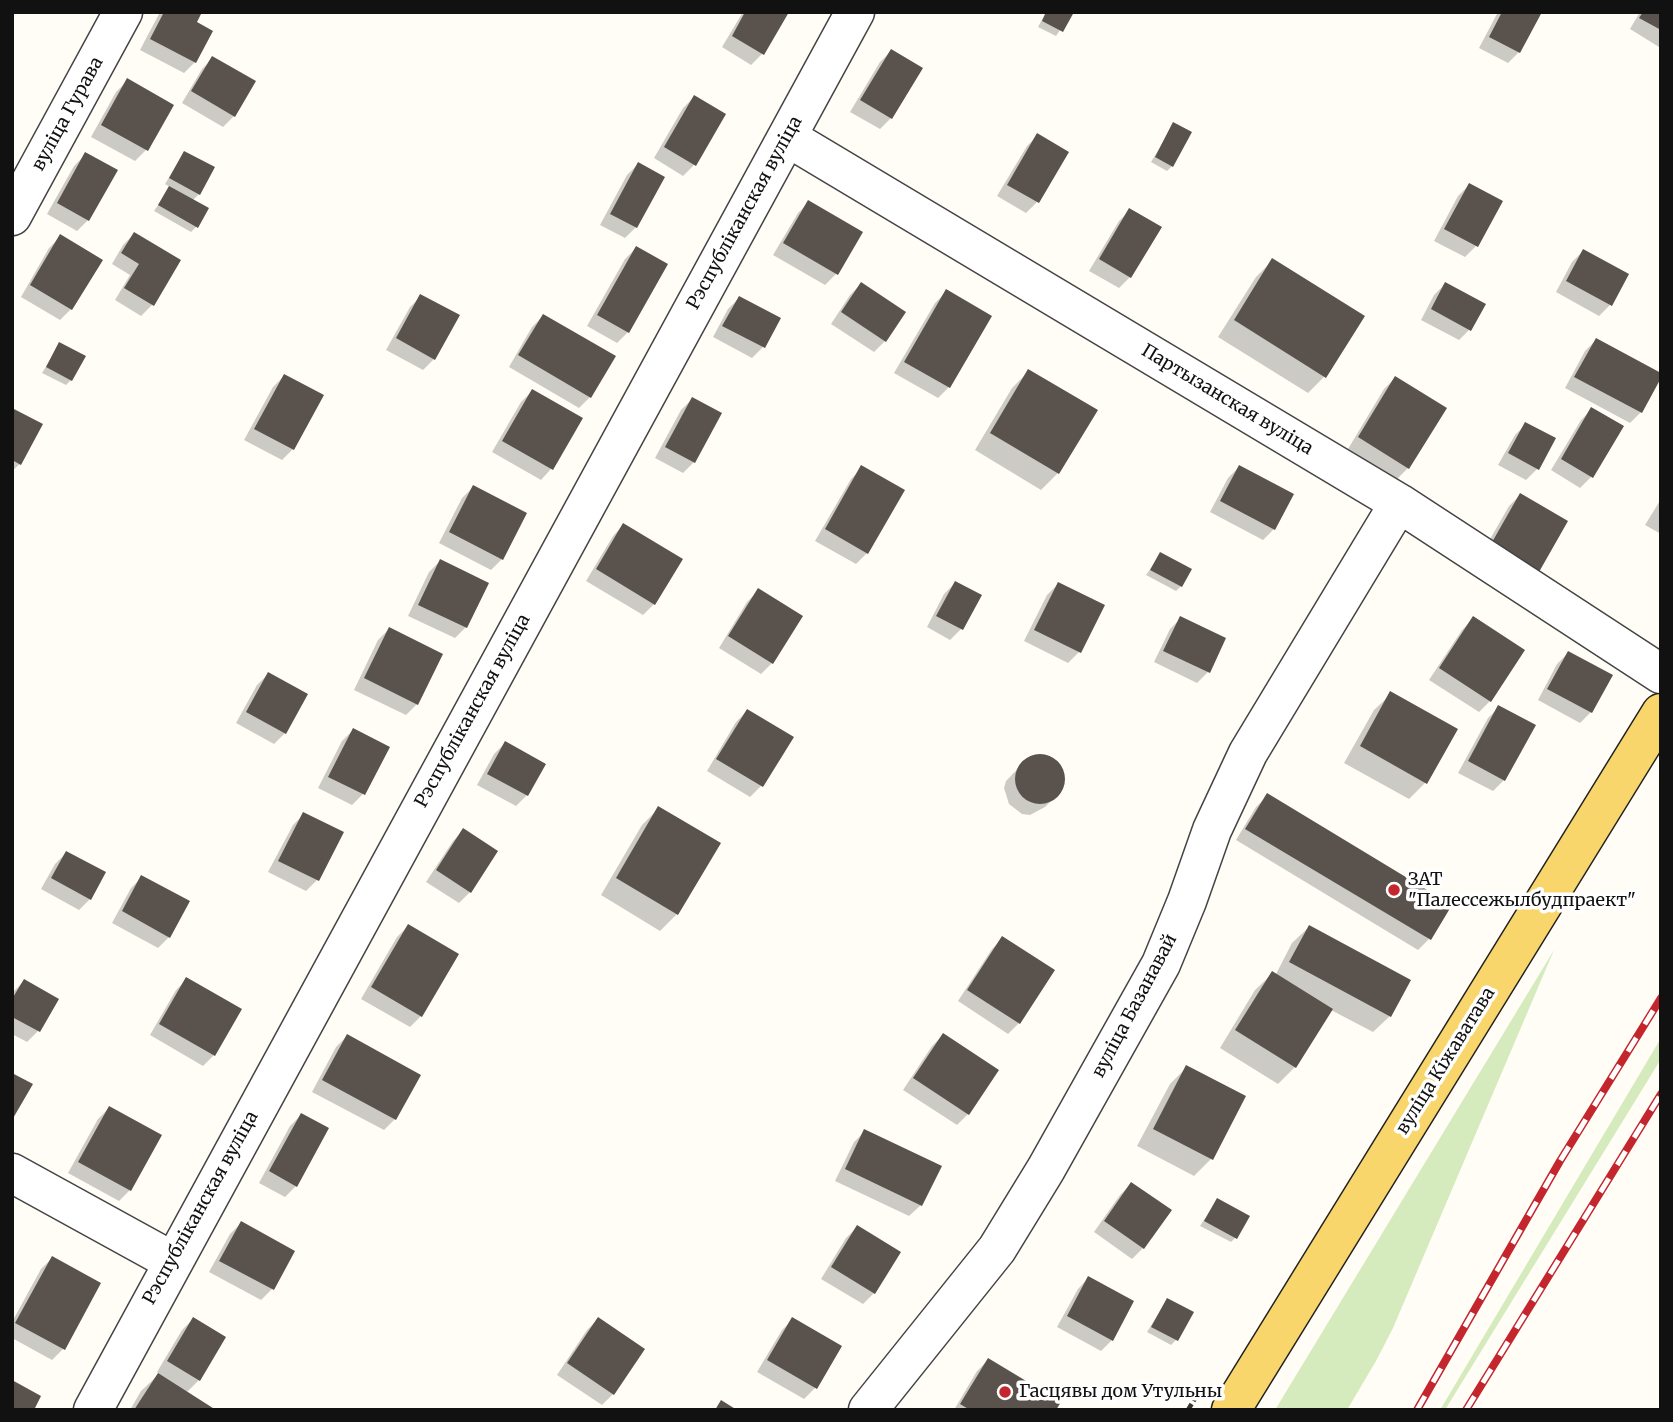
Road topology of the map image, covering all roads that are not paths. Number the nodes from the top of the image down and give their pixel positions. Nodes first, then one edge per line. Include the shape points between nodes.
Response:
1 (123, 12) edge
2 (855, 12) edge
3 (787, 137) junction
4 (12, 216) edge
5 (1399, 503) junction
6 (1661, 674) edge
7 (1661, 713) edge
8 (12, 1173) edge
9 (172, 1261) junction
10 (93, 1410) edge
11 (868, 1410) edge
12 (1231, 1410) edge

1 - 4 street, вуліца Гурава
2 - 3 street, Рэспубліканская вуліца
3 - 5 street, Партызанская вуліца
3 - 9 street, Рэспубліканская вуліца
5 - 6 street, Партызанская вуліца
5 - 11 street, вуліца Базанавай via 1248,753 1212,830 1161,964 1046,1169 997,1249
7 - 12 main road, вуліца Кіжаватава
8 - 9 street
9 - 10 street, Рэспубліканская вуліца

